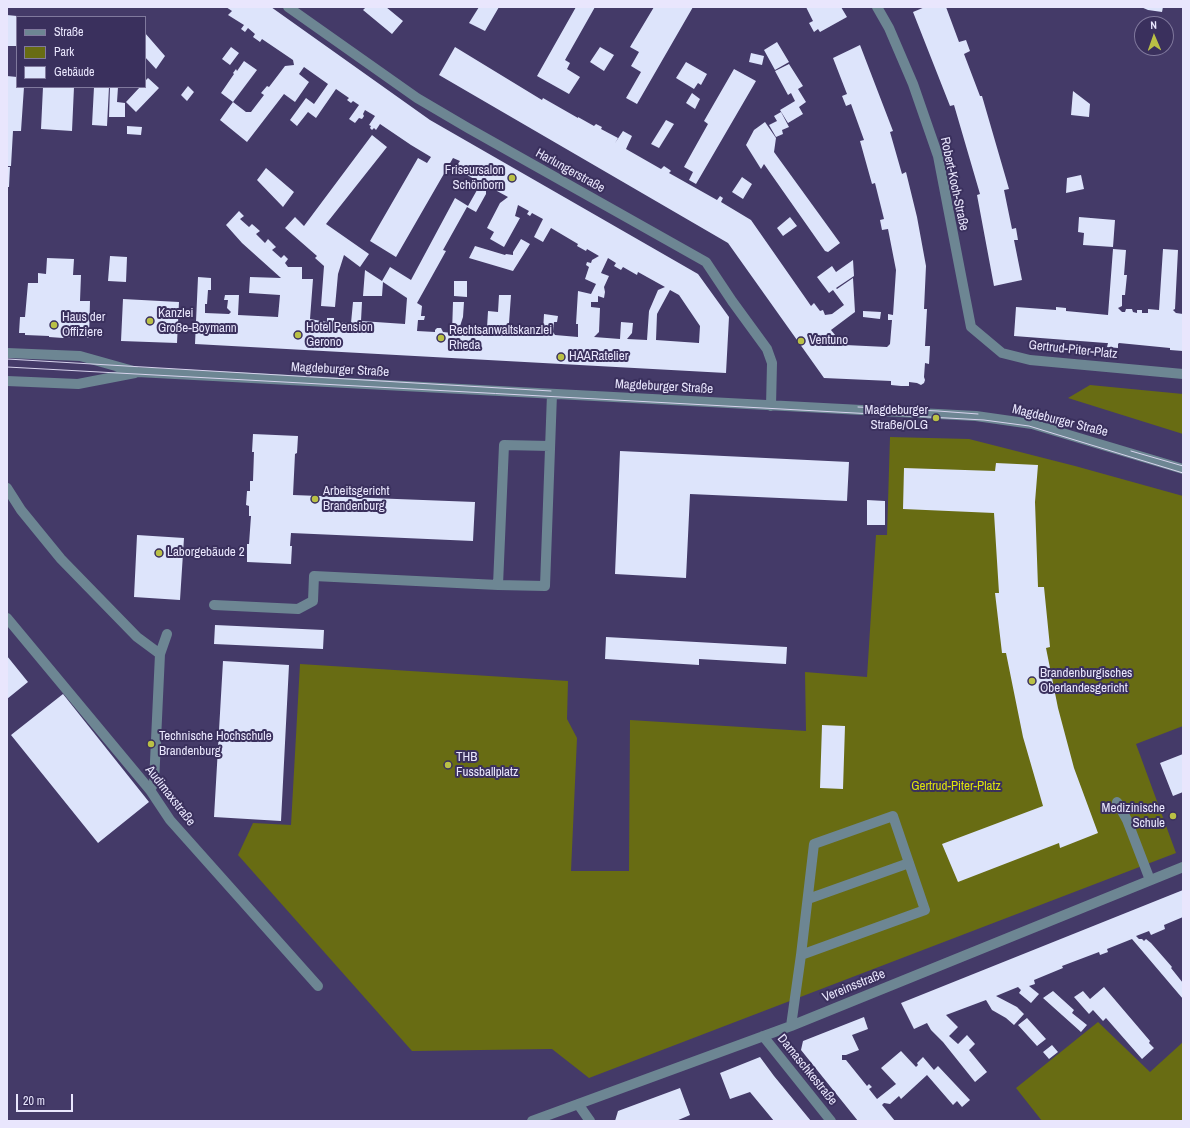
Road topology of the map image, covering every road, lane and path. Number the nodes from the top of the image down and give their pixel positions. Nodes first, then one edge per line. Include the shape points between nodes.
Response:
1 (288, 7) edge
2 (877, 7) edge
3 (971, 327) joint
4 (7, 352) edge
5 (137, 372) junction
6 (1183, 374) edge
7 (7, 381) edge
8 (552, 394) junction
9 (770, 406) junction
10 (550, 446) junction
11 (1183, 469) edge
12 (7, 488) edge
13 (498, 585) junction
14 (214, 605) dead end
15 (7, 618) edge
16 (167, 634) dead end
17 (160, 654) junction
18 (150, 790) junction
19 (1117, 802) dead end
20 (909, 863) junction
21 (1183, 867) edge
22 (1150, 880) junction
23 (808, 899) junction
24 (801, 955) junction
25 (318, 986) dead end
26 (791, 1026) junction
27 (763, 1036) junction
28 (578, 1104) junction
29 (532, 1121) edge
30 (590, 1121) edge
31 (831, 1121) edge

1 - 9 street, Harlungerstraße via 417,98 706,262 767,349 772,363
2 - 3 street, Robert-Koch-Straße via 913,84 938,156
3 - 6 street, Gertrud-Piter-Platz via 1002,353 1030,360
4 - 5 street, Magdeburger Straße via 80,356
5 - 7 street, Magdeburger Straße via 78,384
5 - 8 street, Magdeburger Straße
8 - 9 street, Magdeburger Straße
8 - 10 street
9 - 11 street, Magdeburger Straße via 1011,420
10 - 13 street via 504,445
10 - 13 street via 545,586
12 - 17 street via 21,510 62,559 137,637
13 - 14 street via 314,576 313,601 298,609
15 - 18 street, Audimaxstraße
16 - 17 street
17 - 18 street via 154,783
18 - 25 street, Audimaxstraße via 170,820
19 - 22 street
20 - 23 street
20 - 23 street via 894,816 814,844
20 - 24 street via 925,910
21 - 22 street, Vereinsstraße
22 - 26 street, Vereinsstraße
23 - 24 street
24 - 26 street
26 - 27 street, Vereinsstraße
27 - 28 street, Vereinsstraße
27 - 31 street, Damaschkestraße
28 - 29 street, Vereinsstraße
28 - 30 street

